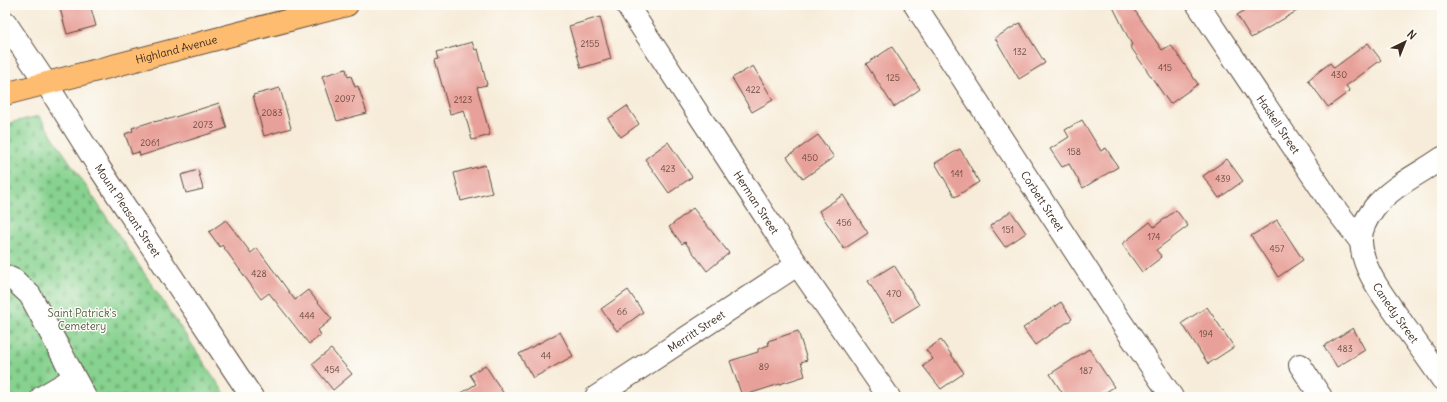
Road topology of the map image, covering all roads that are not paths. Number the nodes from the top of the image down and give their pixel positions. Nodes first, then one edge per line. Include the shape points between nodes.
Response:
1 (347, 5) edge
2 (627, 5) edge
3 (915, 5) edge
4 (1198, 5) edge
5 (5, 22) edge
6 (46, 83) junction
7 (5, 94) edge
8 (1442, 158) edge
9 (1361, 242) junction
10 (797, 265) junction
11 (5, 276) edge
12 (1300, 365) dead end
13 (74, 378) junction
14 (1442, 379) edge
15 (42, 397) edge
16 (85, 397) edge
17 (252, 397) edge
18 (596, 397) edge
19 (888, 397) edge
20 (1172, 397) edge
21 (1321, 397) edge

1 - 6 main road, Highland Avenue
2 - 10 street, Herman Street
3 - 20 street, Corbett Street
4 - 9 street, Haskell Street via 1333,206
5 - 6 street, Mount Pleasant Street
6 - 7 main road, Highland Avenue
6 - 17 street, Mount Pleasant Street via 98,166
8 - 9 street via 1407,179 1383,199 1366,220
9 - 14 street, Canedy Street via 1364,260 1380,290
10 - 18 street, Merritt Street
10 - 19 street, Herman Street
11 - 13 street via 14,280 30,295
12 - 21 street
13 - 15 street
13 - 16 street

